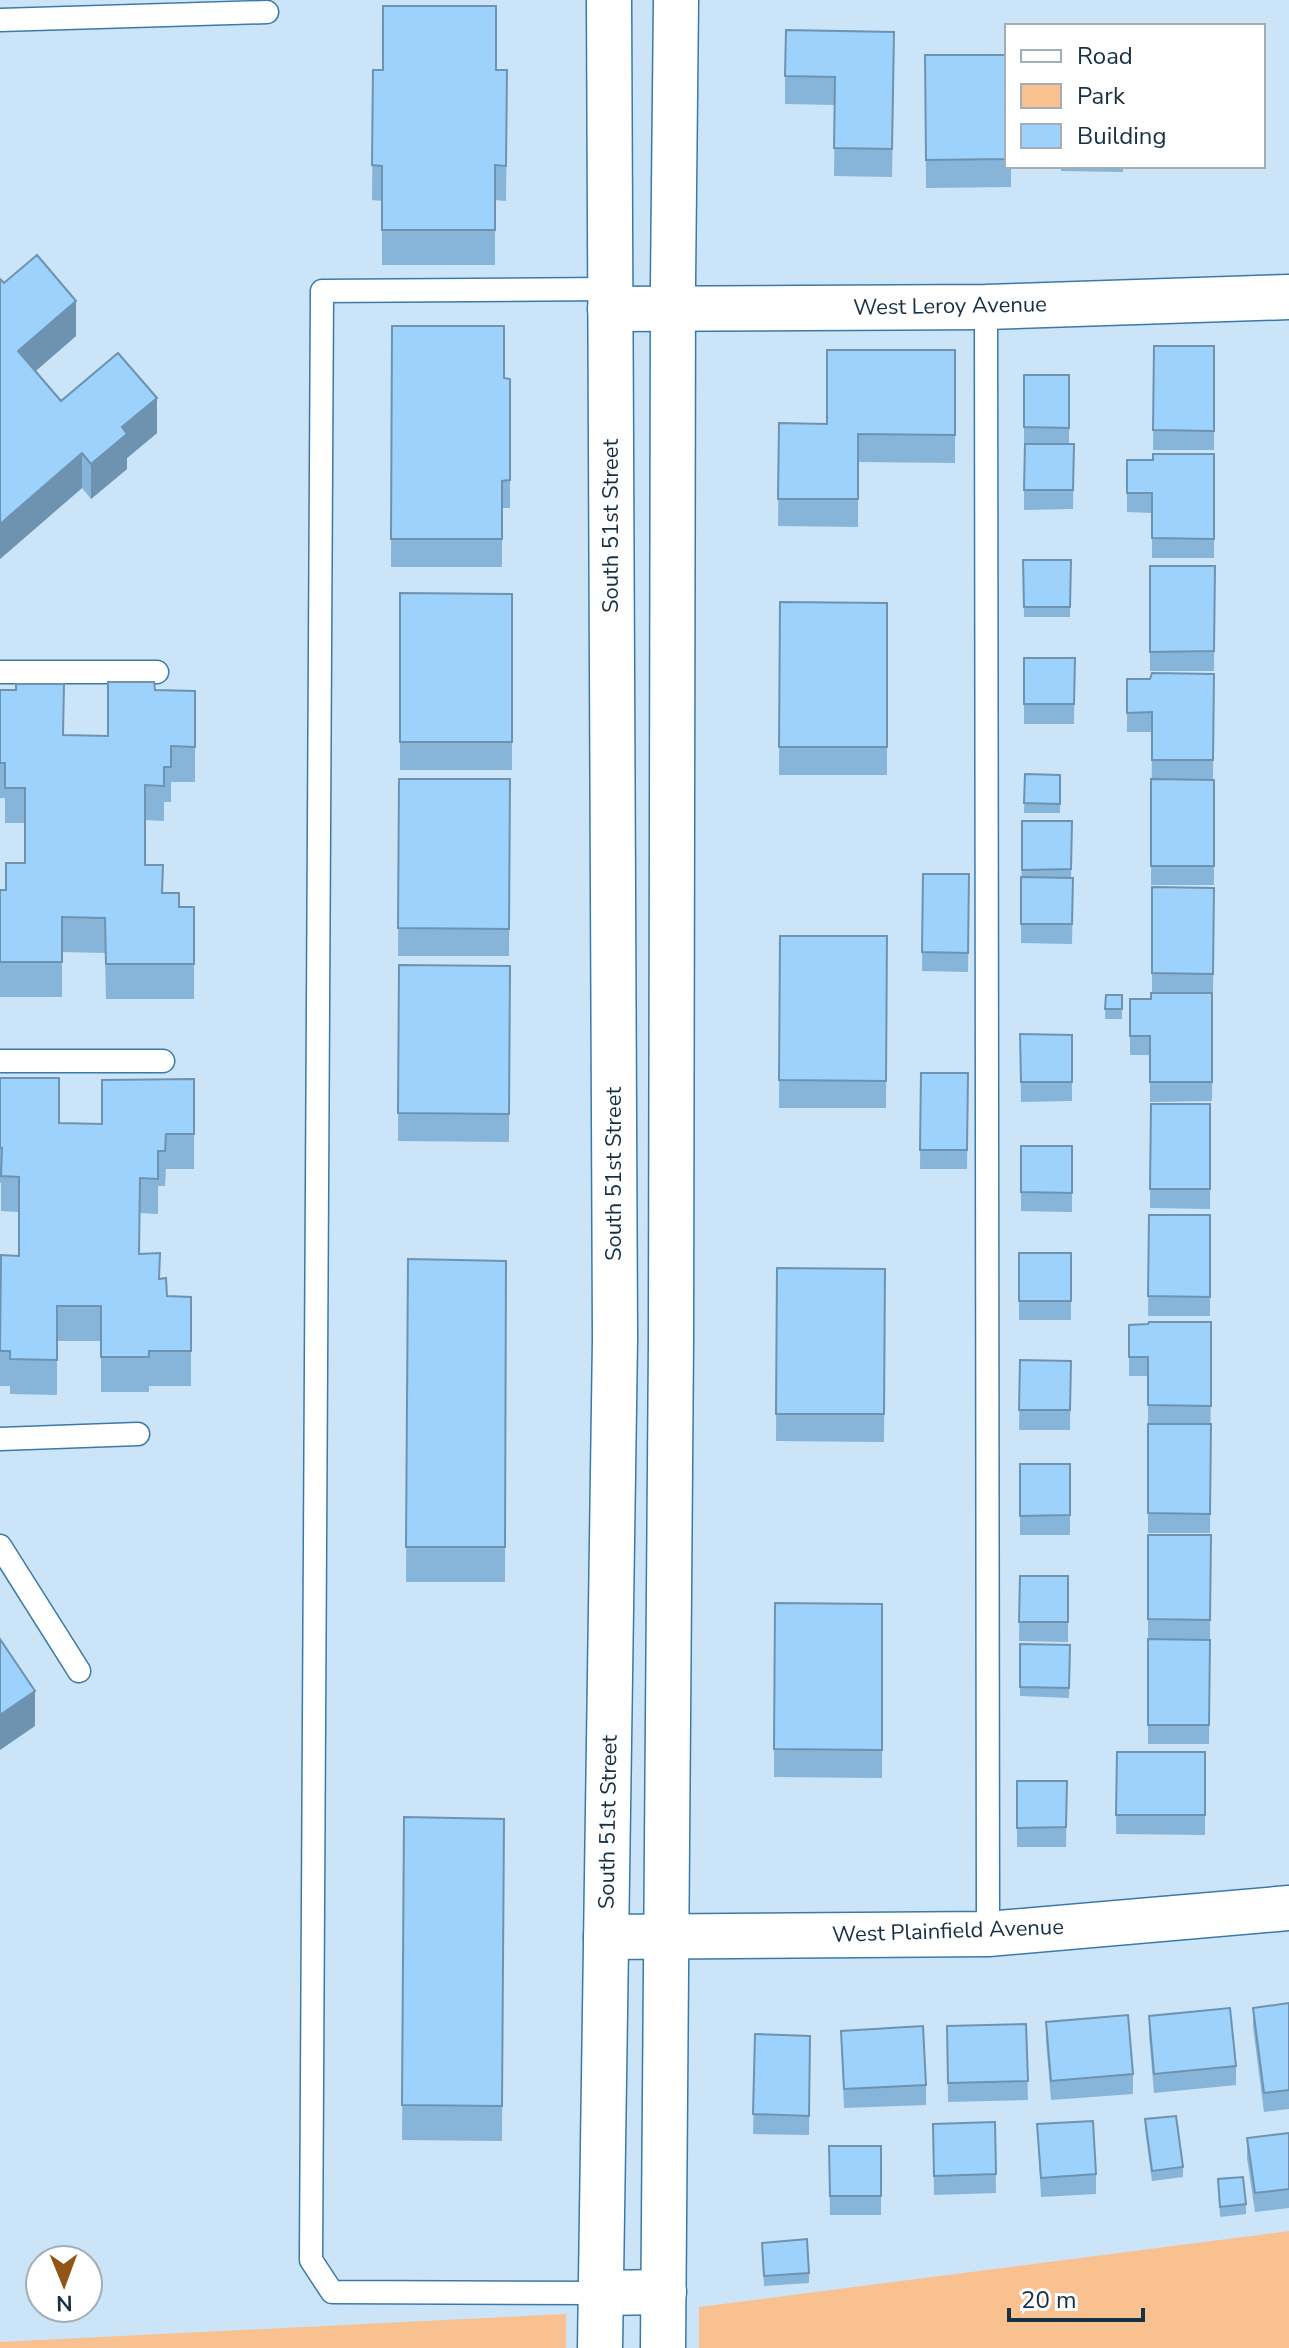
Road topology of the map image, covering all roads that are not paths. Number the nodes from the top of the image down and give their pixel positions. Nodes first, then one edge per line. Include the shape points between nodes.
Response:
1 (609, 0) edge
2 (676, 0) edge
3 (267, 12) dead end
4 (0, 20) edge
5 (1289, 297) edge
6 (610, 299) junction
7 (986, 307) junction
8 (673, 308) junction
9 (0, 672) edge
10 (157, 672) dead end
11 (0, 1061) edge
12 (163, 1061) dead end
13 (138, 1434) dead end
14 (0, 1439) edge
15 (0, 1546) edge
16 (79, 1671) dead end
17 (1289, 1908) edge
18 (988, 1934) junction
19 (606, 1937) junction
20 (667, 1937) junction
21 (664, 2292) junction
22 (601, 2293) junction
23 (600, 2348) edge
24 (663, 2348) edge

1 - 6 street, South 51st Street
2 - 8 street
3 - 4 lane
5 - 7 street, West Leroy Avenue
6 - 8 street, West Leroy Avenue
6 - 19 street, South 51st Street via 615,1339
6 - 22 lane via 322,291 311,2244 311,2260 332,2292
7 - 8 street, West Leroy Avenue
7 - 18 lane
8 - 20 street
9 - 10 lane
11 - 12 lane
13 - 14 lane
15 - 16 lane
17 - 18 street, West Plainfield Avenue
18 - 20 street, West Plainfield Avenue
19 - 20 street, West Plainfield Avenue
19 - 22 street, South 51st Street
20 - 21 street
21 - 22 street
21 - 24 street
22 - 23 street, South 51st Street

